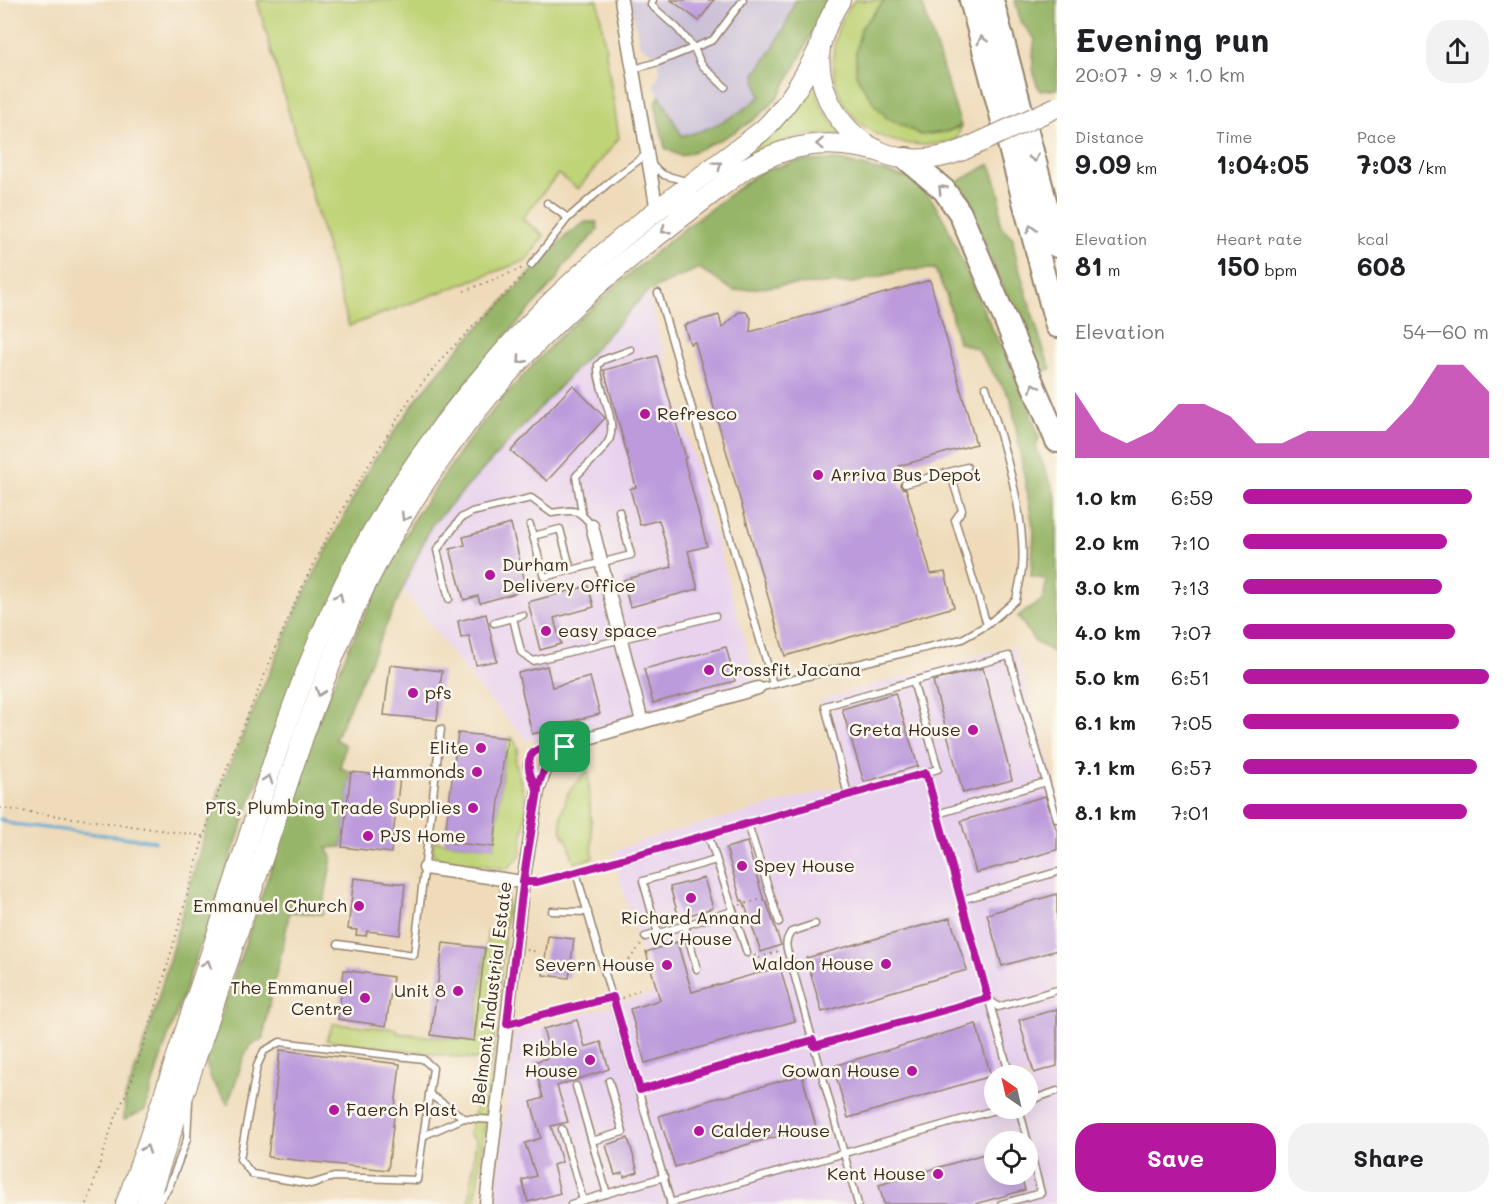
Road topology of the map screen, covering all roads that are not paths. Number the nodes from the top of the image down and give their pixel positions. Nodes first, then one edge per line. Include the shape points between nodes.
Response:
1 (621, 0) edge
2 (653, 0) edge
3 (743, 0) edge
4 (840, 0) edge
5 (971, 0) edge
6 (992, 0) edge
7 (820, 47) junction
8 (694, 48) junction
9 (633, 69) junction
10 (725, 87) dead end
11 (1057, 107) edge
12 (878, 151) junction
13 (648, 158) junction
14 (908, 159) junction
15 (695, 183) junction
16 (712, 194) junction
17 (547, 203) dead end
18 (657, 211) junction
19 (568, 218) junction
20 (1057, 246) edge
21 (531, 265) road end
22 (658, 293) dead end
23 (1057, 326) edge
24 (631, 350) dead end
25 (986, 387) dead end
26 (1057, 441) edge
27 (967, 467) dead end
28 (950, 472) junction
29 (905, 484) dead end
30 (619, 511) dead end
31 (582, 513) junction
32 (530, 525) dead end
33 (592, 526) joint
34 (533, 536) junction
35 (601, 563) junction
36 (571, 570) junction
37 (449, 599) dead end
38 (523, 615) dead end
39 (715, 616) dead end
40 (513, 618) junction
41 (494, 623) dead end
42 (987, 625) junction
43 (619, 639) junction
44 (913, 681) junction
45 (773, 684) junction
46 (758, 688) joint
47 (642, 722) junction
48 (441, 729) dead end
49 (565, 747) junction
50 (926, 773) junction
51 (1046, 783) junction
52 (538, 791) junction
53 (848, 795) junction
54 (937, 814) junction
55 (1057, 819) edge
56 (748, 824) junction
57 (708, 834) junction
58 (716, 860) junction
59 (425, 868) junction
60 (576, 872) junction
61 (1057, 872) edge
62 (523, 882) junction
63 (961, 900) junction
64 (552, 910) dead end
65 (733, 911) junction
66 (588, 912) junction
67 (779, 922) dead end
68 (815, 924) dead end
69 (686, 926) junction
70 (658, 934) junction
71 (645, 938) road end
72 (338, 944) dead end
73 (747, 951) road end
74 (697, 969) dead end
75 (1057, 990) edge
76 (988, 998) junction
77 (614, 999) junction
78 (507, 1024) junction
79 (814, 1043) junction
80 (1007, 1065) edge
81 (191, 1073) junction
82 (609, 1081) dead end
83 (576, 1086) dead end
84 (640, 1090) junction
85 (1057, 1091) edge
86 (429, 1094) junction
87 (1038, 1098) edge
88 (984, 1113) edge
89 (465, 1118) junction
90 (1022, 1119) edge
91 (496, 1120) junction
92 (562, 1130) dead end
93 (423, 1136) junction
94 (592, 1141) junction
95 (844, 1154) junction
96 (664, 1178) junction
97 (607, 1194) junction
98 (583, 1200) junction
99 (670, 1203) edge
100 (126, 1204) edge
101 (147, 1204) edge
102 (157, 1204) edge
103 (486, 1204) edge
104 (571, 1204) edge
105 (858, 1204) edge
106 (1001, 1204) edge

1 - 9 street
2 - 8 lane via 651,5
3 - 8 lane via 713,40
4 - 7 highway
23 -> 5 highway
6 -> 20 highway
7 - 12 highway via 820,69 832,109 844,126
15 -> 7 highway via 781,112
8 - 9 lane
8 - 10 lane via 701,64
9 - 13 street
11 - 14 highway, bridge via 945,157
12 - 14 highway
12 -> 16 highway via 832,143 786,149 744,169
13 - 15 lane via 664,175
13 - 18 street
13 - 19 lane via 612,180
26 -> 14 highway via 960,213 944,190
15 - 18 highway
16 - 18 street
16 -> 81 highway via 629,258 541,338 462,432 395,532 349,620 324,679
17 - 19 lane
100 -> 18 highway via 284,730 344,586 411,471 485,373 570,284
19 - 21 lane
22 - 45 lane
24 - 31 lane via 598,365 597,375 612,425 609,441 576,476
25 - 42 lane via 1020,519 1022,567 1016,600
27 - 28 lane
28 - 29 lane
28 - 42 lane via 962,510 956,519
30 - 35 lane via 631,555
31 - 33 lane
31 - 37 lane via 552,513 531,498 460,518 437,550
32 - 34 lane
33 - 35 street
34 - 36 lane via 544,577
34 - 36 lane via 560,529
35 - 36 lane
35 - 43 street
38 - 40 lane
39 - 43 lane
40 - 41 lane
40 - 43 lane via 521,652 533,661
42 - 45 lane via 962,639
43 - 47 street
44 - 50 lane via 938,769
44 - 51 lane via 1009,656
44 - 53 lane via 825,706
45 - 46 lane
46 - 47 street
47 - 49 street
48 - 59 lane
49 - 52 street, Belmont Industrial Estate via 546,767
49 - 52 lane via 548,745 531,754 527,765
50 - 53 lane
50 - 54 lane
51 - 54 lane
51 - 55 lane
52 - 62 street, Belmont Industrial Estate
53 - 56 lane
54 - 63 lane
56 - 57 lane
56 - 67 lane
57 - 58 lane
57 - 60 lane
58 - 65 lane
58 - 70 lane via 643,881
59 - 62 street
59 - 72 lane via 414,955
60 - 62 lane
60 - 66 lane
61 - 63 lane
62 - 78 street, Belmont Industrial Estate
63 - 76 lane
64 - 66 lane
65 - 69 lane
65 - 73 lane
66 - 77 lane
68 - 79 lane via 791,932 786,940
69 - 70 lane
69 - 74 lane
70 - 71 lane
75 - 76 lane via 998,1007
76 - 79 lane
76 - 80 lane
77 - 78 lane
77 - 84 lane
78 - 91 street, Belmont Industrial Estate
79 - 84 lane
79 - 95 lane
81 - 101 highway
81 - 102 lane via 187,1139 169,1187
82 - 94 lane via 623,1132
83 - 94 lane
84 - 96 lane
85 - 87 lane
86 - 89 lane
86 - 93 lane
86 - 93 lane via 433,1068 423,1059 280,1042 264,1051 257,1066 240,1159 252,1174 311,1184 334,1177 417,1180
88 - 95 lane
89 - 91 lane
89 - 93 lane
90 - 106 lane via 1041,1193
91 - 103 street, Belmont Industrial Estate
92 - 98 lane
94 - 97 lane
95 - 99 lane
95 - 105 lane
96 - 97 lane
96 - 99 lane
97 - 98 lane
98 - 104 lane

